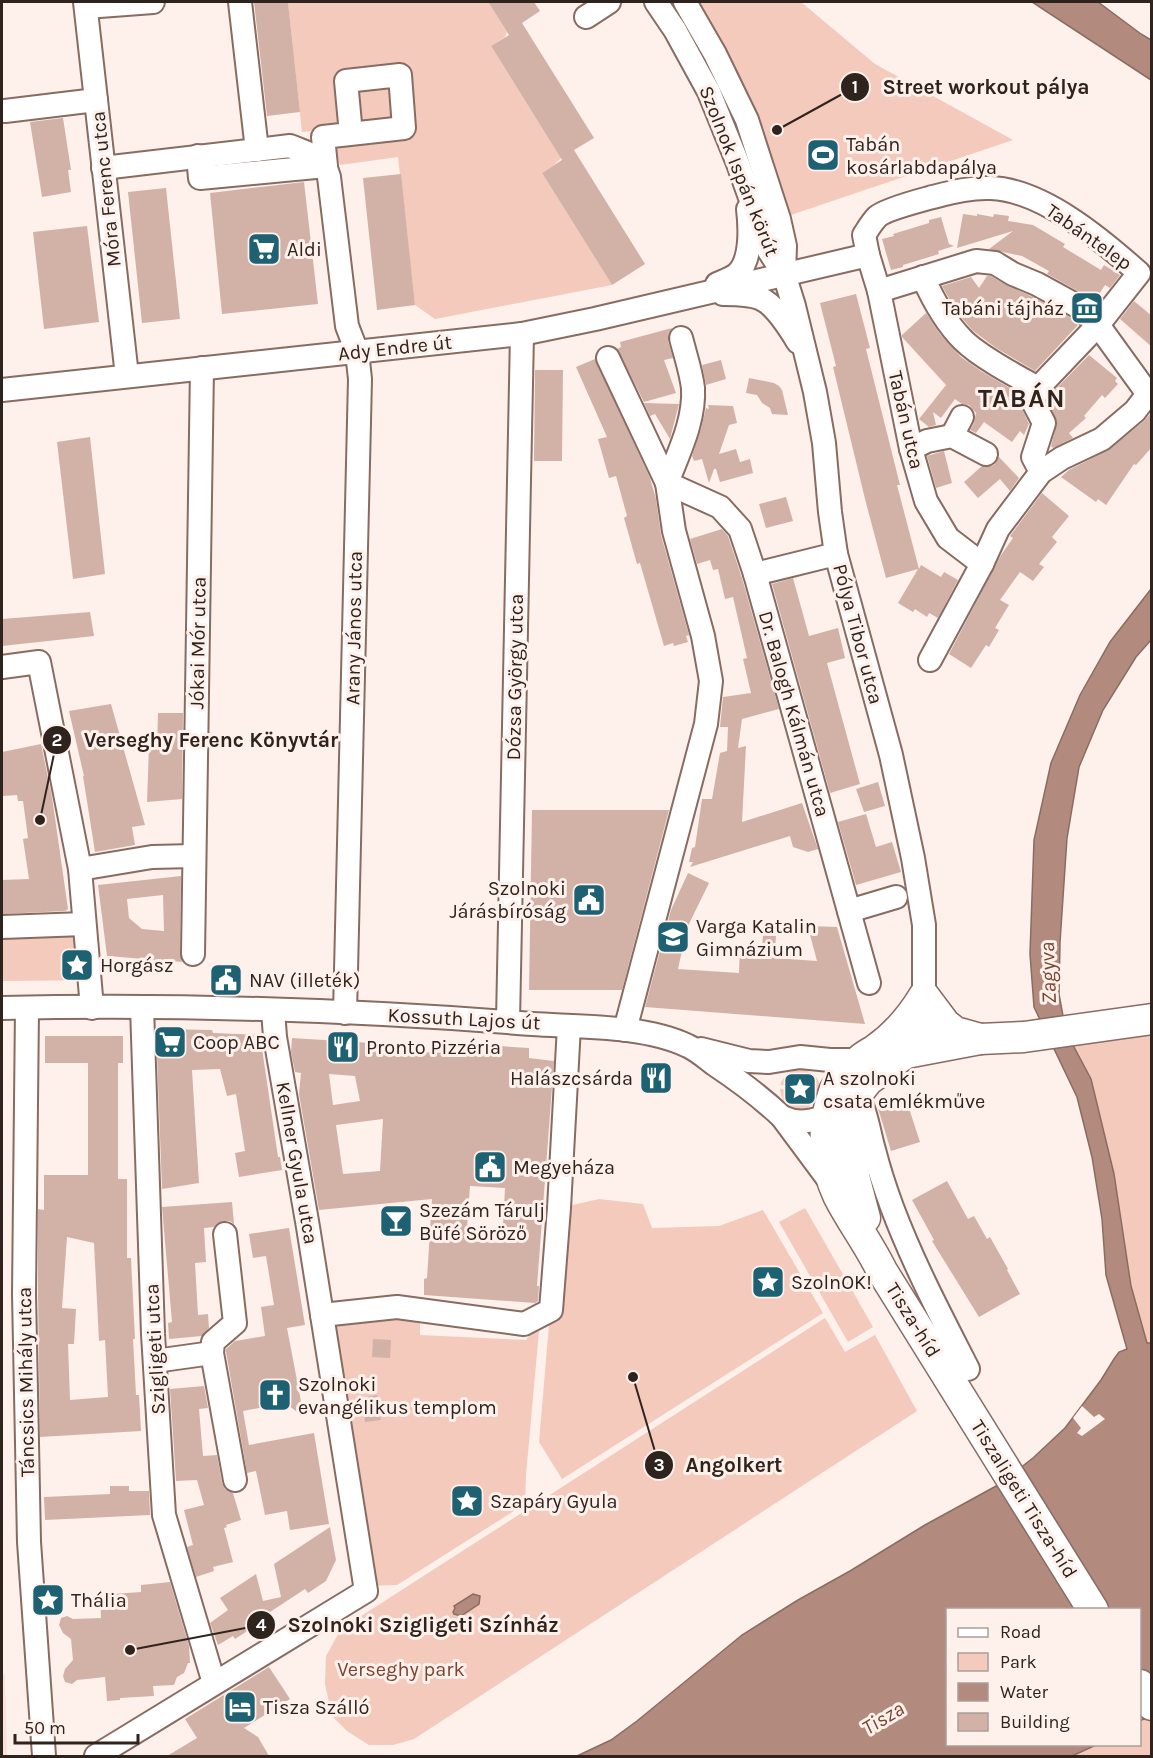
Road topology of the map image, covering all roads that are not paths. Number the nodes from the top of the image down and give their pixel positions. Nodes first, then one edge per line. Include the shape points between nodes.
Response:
1 (153, 2) edge
2 (240, 2) edge
3 (609, 2) edge
4 (656, 2) edge
5 (685, 2) edge
6 (85, 4) edge
7 (586, 17) dead end
8 (96, 100) junction
9 (5, 111) dead end
10 (351, 134) dead end
11 (257, 150) junction
12 (198, 156) junction
13 (326, 166) junction
14 (103, 168) junction
15 (747, 191) junction
16 (868, 255) junction
17 (784, 274) junction
18 (923, 277) junction
19 (879, 291) junction
20 (700, 294) junction
21 (1098, 325) junction
22 (522, 334) junction
23 (681, 338) dead end
24 (357, 352) junction
25 (805, 352) junction
26 (608, 358) dead end
27 (202, 368) junction
28 (127, 376) junction
29 (1038, 388) junction
30 (2, 390) edge
31 (911, 449) junction
32 (986, 454) dead end
33 (1041, 472) junction
34 (667, 483) junction
35 (836, 554) junction
36 (982, 564) junction
37 (755, 574) junction
38 (930, 660) dead end
39 (2, 667) edge
40 (194, 856) junction
41 (80, 869) junction
42 (896, 897) dead end
43 (849, 911) junction
44 (84, 924) junction
45 (2, 927) edge
46 (193, 954) dead end
47 (869, 983) dead end
48 (924, 996) junction
49 (142, 1007) junction
50 (2, 1008) edge
51 (27, 1008) junction
52 (92, 1008) junction
53 (273, 1010) junction
54 (345, 1013) junction
55 (1152, 1020) edge
56 (508, 1021) junction
57 (569, 1026) junction
58 (625, 1030) junction
59 (967, 1042) junction
60 (915, 1044) junction
61 (688, 1046) junction
62 (811, 1059) junction
63 (859, 1060) junction
64 (841, 1101) junction
65 (782, 1117) junction
66 (837, 1192) junction
67 (225, 1234) dead end
68 (872, 1251) junction
69 (322, 1315) junction
70 (212, 1353) junction
71 (155, 1361) junction
72 (962, 1379) junction
73 (236, 1480) dead end
74 (1092, 1608) edge
75 (214, 1683) junction
76 (1141, 1687) edge
77 (1152, 1705) edge
78 (44, 1756) edge
79 (96, 1756) edge

1 - 6 street
2 - 11 street
3 - 7 street
4 - 15 street, Szolnok Ispán körút via 709,92
5 - 17 street, Szolnok Ispán körút via 716,54 747,120 779,219 785,246
6 - 8 street, Móra Ferenc utca
8 - 9 street
8 - 14 street, Móra Ferenc utca
10 - 13 street, Arany János utca via 323,138
11 - 12 street
11 - 13 street via 290,146 315,156
12 - 13 street via 200,178
12 - 14 street
13 - 24 street, Arany János utca via 346,326
14 - 28 street, Móra Ferenc utca
15 - 17 street, Szolnok Ispán körút via 769,251
15 - 20 street via 747,255 739,272
16 - 17 street, Ady Endre út
16 - 19 street, Tabán utca
16 - 21 street, Tabántelep via 864,235 878,215 967,189 1021,193 1065,216 1139,273
17 - 20 street, Ady Endre út
17 - 25 street, Pólya Tibor utca
18 - 19 street
18 - 21 street via 976,261 995,263 1079,307
18 - 29 street via 933,300 964,342
19 - 31 street, Tabán utca
20 - 22 street, Ady Endre út
20 - 25 street via 738,294 765,300 785,321
21 - 29 street, Tabántelep
21 - 33 street via 1148,394 1135,411 1102,439
22 - 24 street, Ady Endre út
22 - 56 street, Dózsa György utca
23 - 34 street via 693,387 693,405
24 - 27 street, Ady Endre út
24 - 54 street, Arany János utca via 360,379
25 - 35 street, Pólya Tibor utca via 824,443
26 - 34 street
27 - 28 street, Ady Endre út
27 - 40 street, Jókai Mór utca
28 - 30 street, Ady Endre út
29 - 33 street via 1033,402 1044,423 1033,457
31 - 32 street via 957,426
31 - 36 street, Tabán utca via 926,501 948,538
33 - 36 street via 998,529
34 - 37 street, Dr. Balogh Kálmán utca via 720,507 740,529
34 - 58 street via 674,531 711,681 706,724
35 - 37 street
35 - 48 street, Pólya Tibor utca via 891,755 913,858 924,925
36 - 38 street
37 - 43 street, Dr. Balogh Kálmán utca
39 - 41 street via 39,662
40 - 41 street via 152,857
40 - 46 street, Jókai Mór utca
41 - 44 street
42 - 43 street
43 - 47 street, Dr. Balogh Kálmán utca
44 - 45 street
44 - 52 street
48 - 59 main road via 945,1024
48 - 60 street, Pólya Tibor utca via 929,1023
48 - 63 main road via 901,1029
49 - 52 street, Kossuth Lajos út
49 - 53 street, Kossuth Lajos út
49 - 71 street, Szigligeti utca
50 - 51 street, Kossuth Lajos út
51 - 52 street, Kossuth Lajos út
51 - 78 street, Táncsics Mihály utca via 24,1294 29,1542
53 - 54 street, Kossuth Lajos út
53 - 69 street, Kellner Gyula utca
54 - 56 street, Kossuth Lajos út
55 - 59 main road
56 - 57 street, Kossuth Lajos út
57 - 58 street, Kossuth Lajos út
57 - 69 street via 551,1310 524,1324 398,1307
58 - 61 street, Kossuth Lajos út
59 - 60 main road
60 - 63 main road
60 - 64 main road
61 - 62 street via 749,1061
61 - 65 street, Kossuth Lajos út
62 - 63 street
62 - 64 street via 828,1073
63 - 64 main road
64 - 65 street via 801,1122
64 - 66 main road via 825,1143
64 - 68 main road
64 - 72 street via 863,1104 893,1209 933,1299
65 - 66 street, Kossuth Lajos út
66 - 68 main road
67 - 70 street via 235,1323 213,1342
68 - 72 main road, Tisza-híd
69 - 75 street via 366,1591
70 - 71 street
70 - 73 street
71 - 75 street, Szigligeti utca via 164,1515
72 - 74 main road, Tiszaligeti Tisza-híd
75 - 79 street
76 - 77 main road

